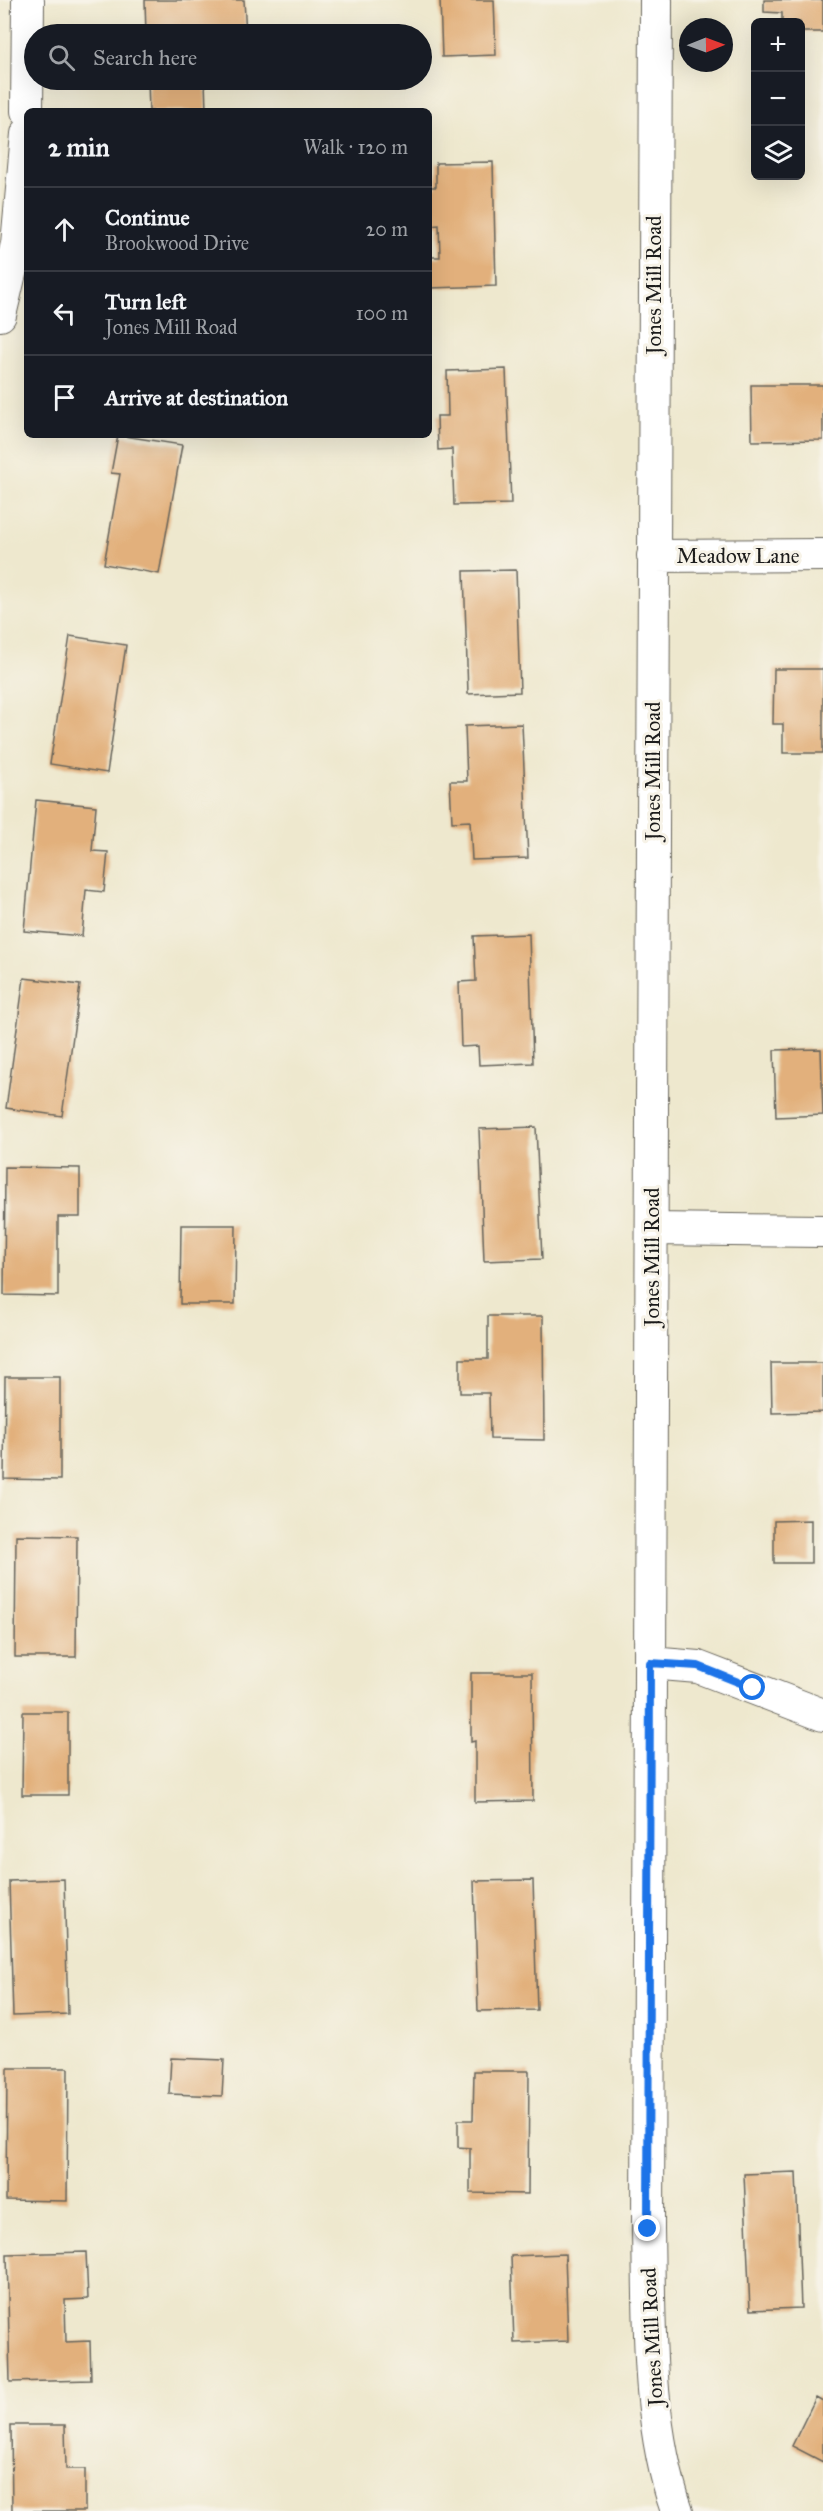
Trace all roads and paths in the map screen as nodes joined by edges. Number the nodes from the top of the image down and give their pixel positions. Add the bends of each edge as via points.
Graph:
1 (28, 0) edge
2 (656, 0) edge
3 (28, 24) edge
4 (27, 90) edge
5 (27, 108) edge
6 (24, 167) edge
7 (0, 315) edge
8 (823, 555) edge
9 (653, 556) junction
10 (652, 1229) junction
11 (823, 1231) edge
12 (650, 1663) junction
13 (823, 1715) edge
14 (677, 2511) edge

1 - 3 street
2 - 9 street, Jones Mill Road
4 - 5 street
6 - 7 street via 17,244
8 - 9 street, Meadow Lane
9 - 10 street, Jones Mill Road
10 - 11 street
10 - 12 street, Jones Mill Road
12 - 13 street via 698,1666
12 - 14 street, Jones Mill Road via 649,2292 656,2417

